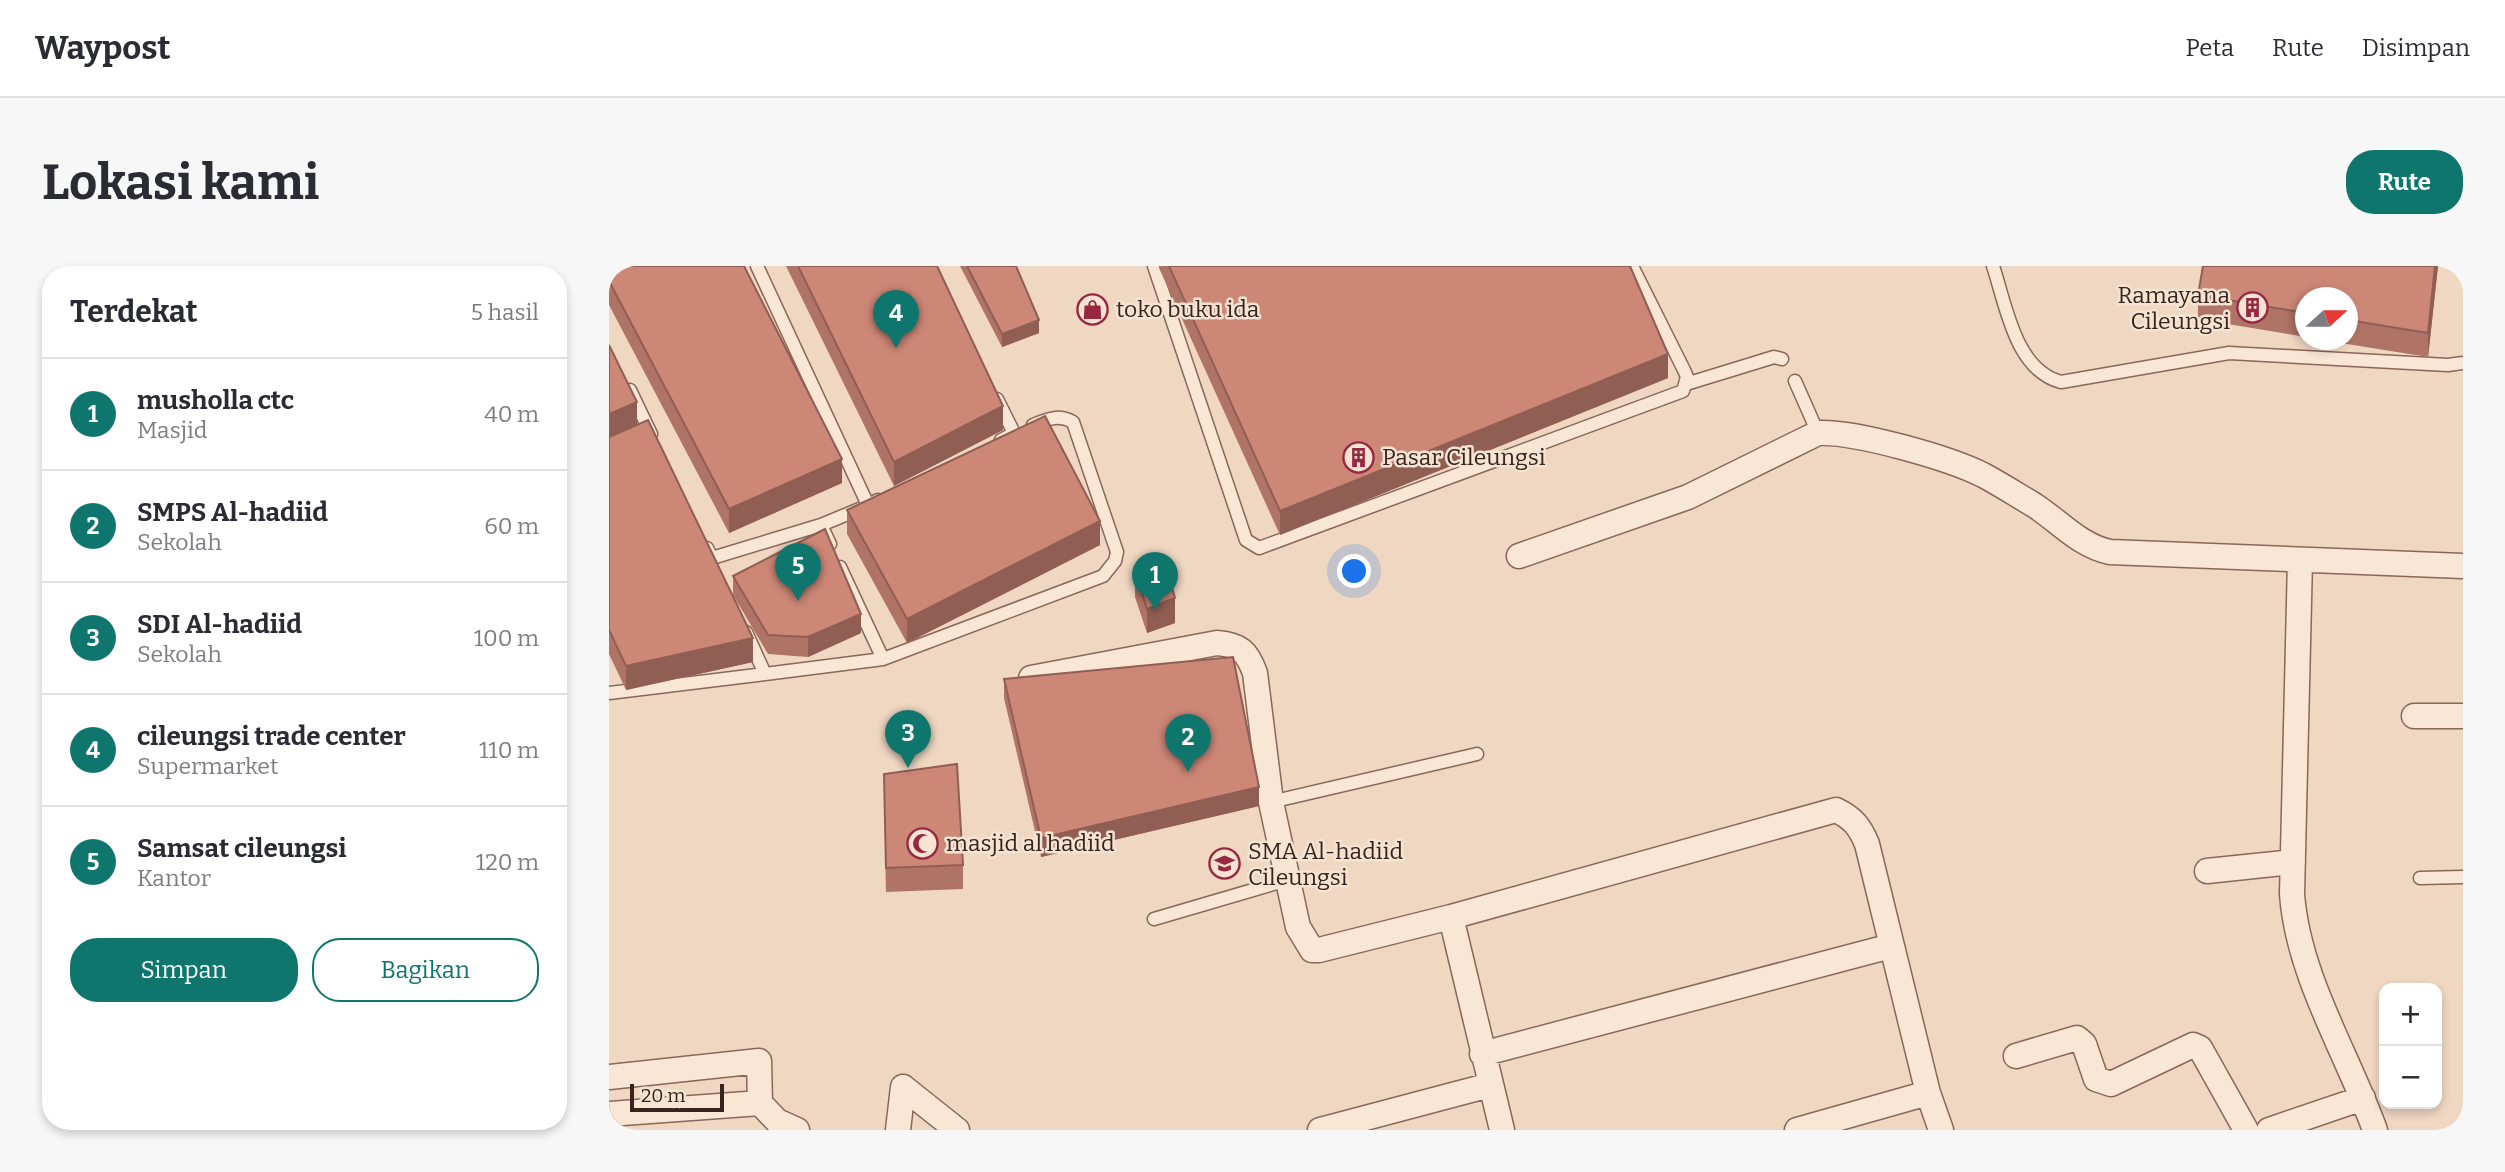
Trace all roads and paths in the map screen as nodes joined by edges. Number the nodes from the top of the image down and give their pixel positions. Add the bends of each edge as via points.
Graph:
1 (757, 266) edge
2 (1154, 266) edge
3 (1632, 266) edge
4 (1993, 266) edge
5 (1782, 359) dead end
6 (2463, 363) edge
7 (1795, 381) dead end
8 (627, 383) edge
9 (1686, 384) junction
10 (991, 386) edge
11 (1014, 433) junction
12 (1818, 433) junction
13 (648, 438) edge
14 (989, 445) edge
15 (893, 493) edge
16 (868, 505) junction
17 (821, 525) junction
18 (701, 535) edge
19 (1519, 556) dead end
20 (2300, 560) junction
21 (2463, 566) edge
22 (739, 616) edge
23 (883, 659) junction
24 (765, 674) junction
25 (1031, 678) edge
26 (609, 693) edge
27 (2413, 716) dead end
28 (2463, 716) edge
29 (1476, 754) dead end
30 (1271, 802) junction
31 (2293, 862) junction
32 (2207, 871) dead end
33 (2463, 877) edge
34 (2420, 878) dead end
35 (1287, 880) junction
36 (1451, 917) junction
37 (1154, 919) dead end
38 (1891, 946) junction
39 (1482, 1054) junction
40 (2016, 1056) dead end
41 (609, 1077) edge
42 (1490, 1085) junction
43 (1928, 1093) junction
44 (2363, 1098) junction
45 (760, 1103) junction
46 (609, 1114) edge
47 (1374, 1122) edge
48 (797, 1130) edge
49 (898, 1130) edge
50 (957, 1130) edge
51 (1320, 1130) edge
52 (1502, 1130) edge
53 (1797, 1130) edge
54 (1941, 1130) edge
55 (2246, 1130) edge
56 (2269, 1130) edge
57 (2375, 1130) edge

1 - 16 lane
2 - 9 lane via 1247,540 1254,548 1675,396
3 - 9 lane via 1684,370
4 - 6 lane via 2024,353 2048,379 2061,382 2229,353
5 - 9 lane via 1774,357
7 - 12 lane
8 - 13 lane
10 - 11 lane
11 - 14 lane
11 - 23 lane via 1051,418 1073,422 1117,552 1115,561 1095,581
12 - 19 street via 1688,497
12 - 20 street via 1856,436 1982,474 2098,550
15 - 16 lane
16 - 17 lane
17 - 18 lane via 715,564
17 - 23 lane
20 - 21 street
20 - 31 street
22 - 24 lane
23 - 24 lane
24 - 26 lane
25 - 30 street via 1217,643 1235,645 1248,654 1255,673
27 - 28 street
29 - 30 lane
30 - 35 street
31 - 32 street
31 - 44 street via 2294,923 2301,947
33 - 34 lane
35 - 36 street via 1302,937 1312,950
35 - 37 lane
36 - 38 street via 1836,810 1855,823 1867,844
36 - 39 street
38 - 39 street
38 - 43 street
39 - 42 street
40 - 55 street via 2077,1038 2084,1044 2096,1079 2111,1084 2193,1045 2200,1048
41 - 45 street via 759,1061
42 - 47 street
42 - 52 street
43 - 53 street
43 - 54 street
44 - 56 street
44 - 57 street
45 - 46 street
45 - 48 street via 777,1121
47 - 51 street
49 - 50 street via 903,1087

